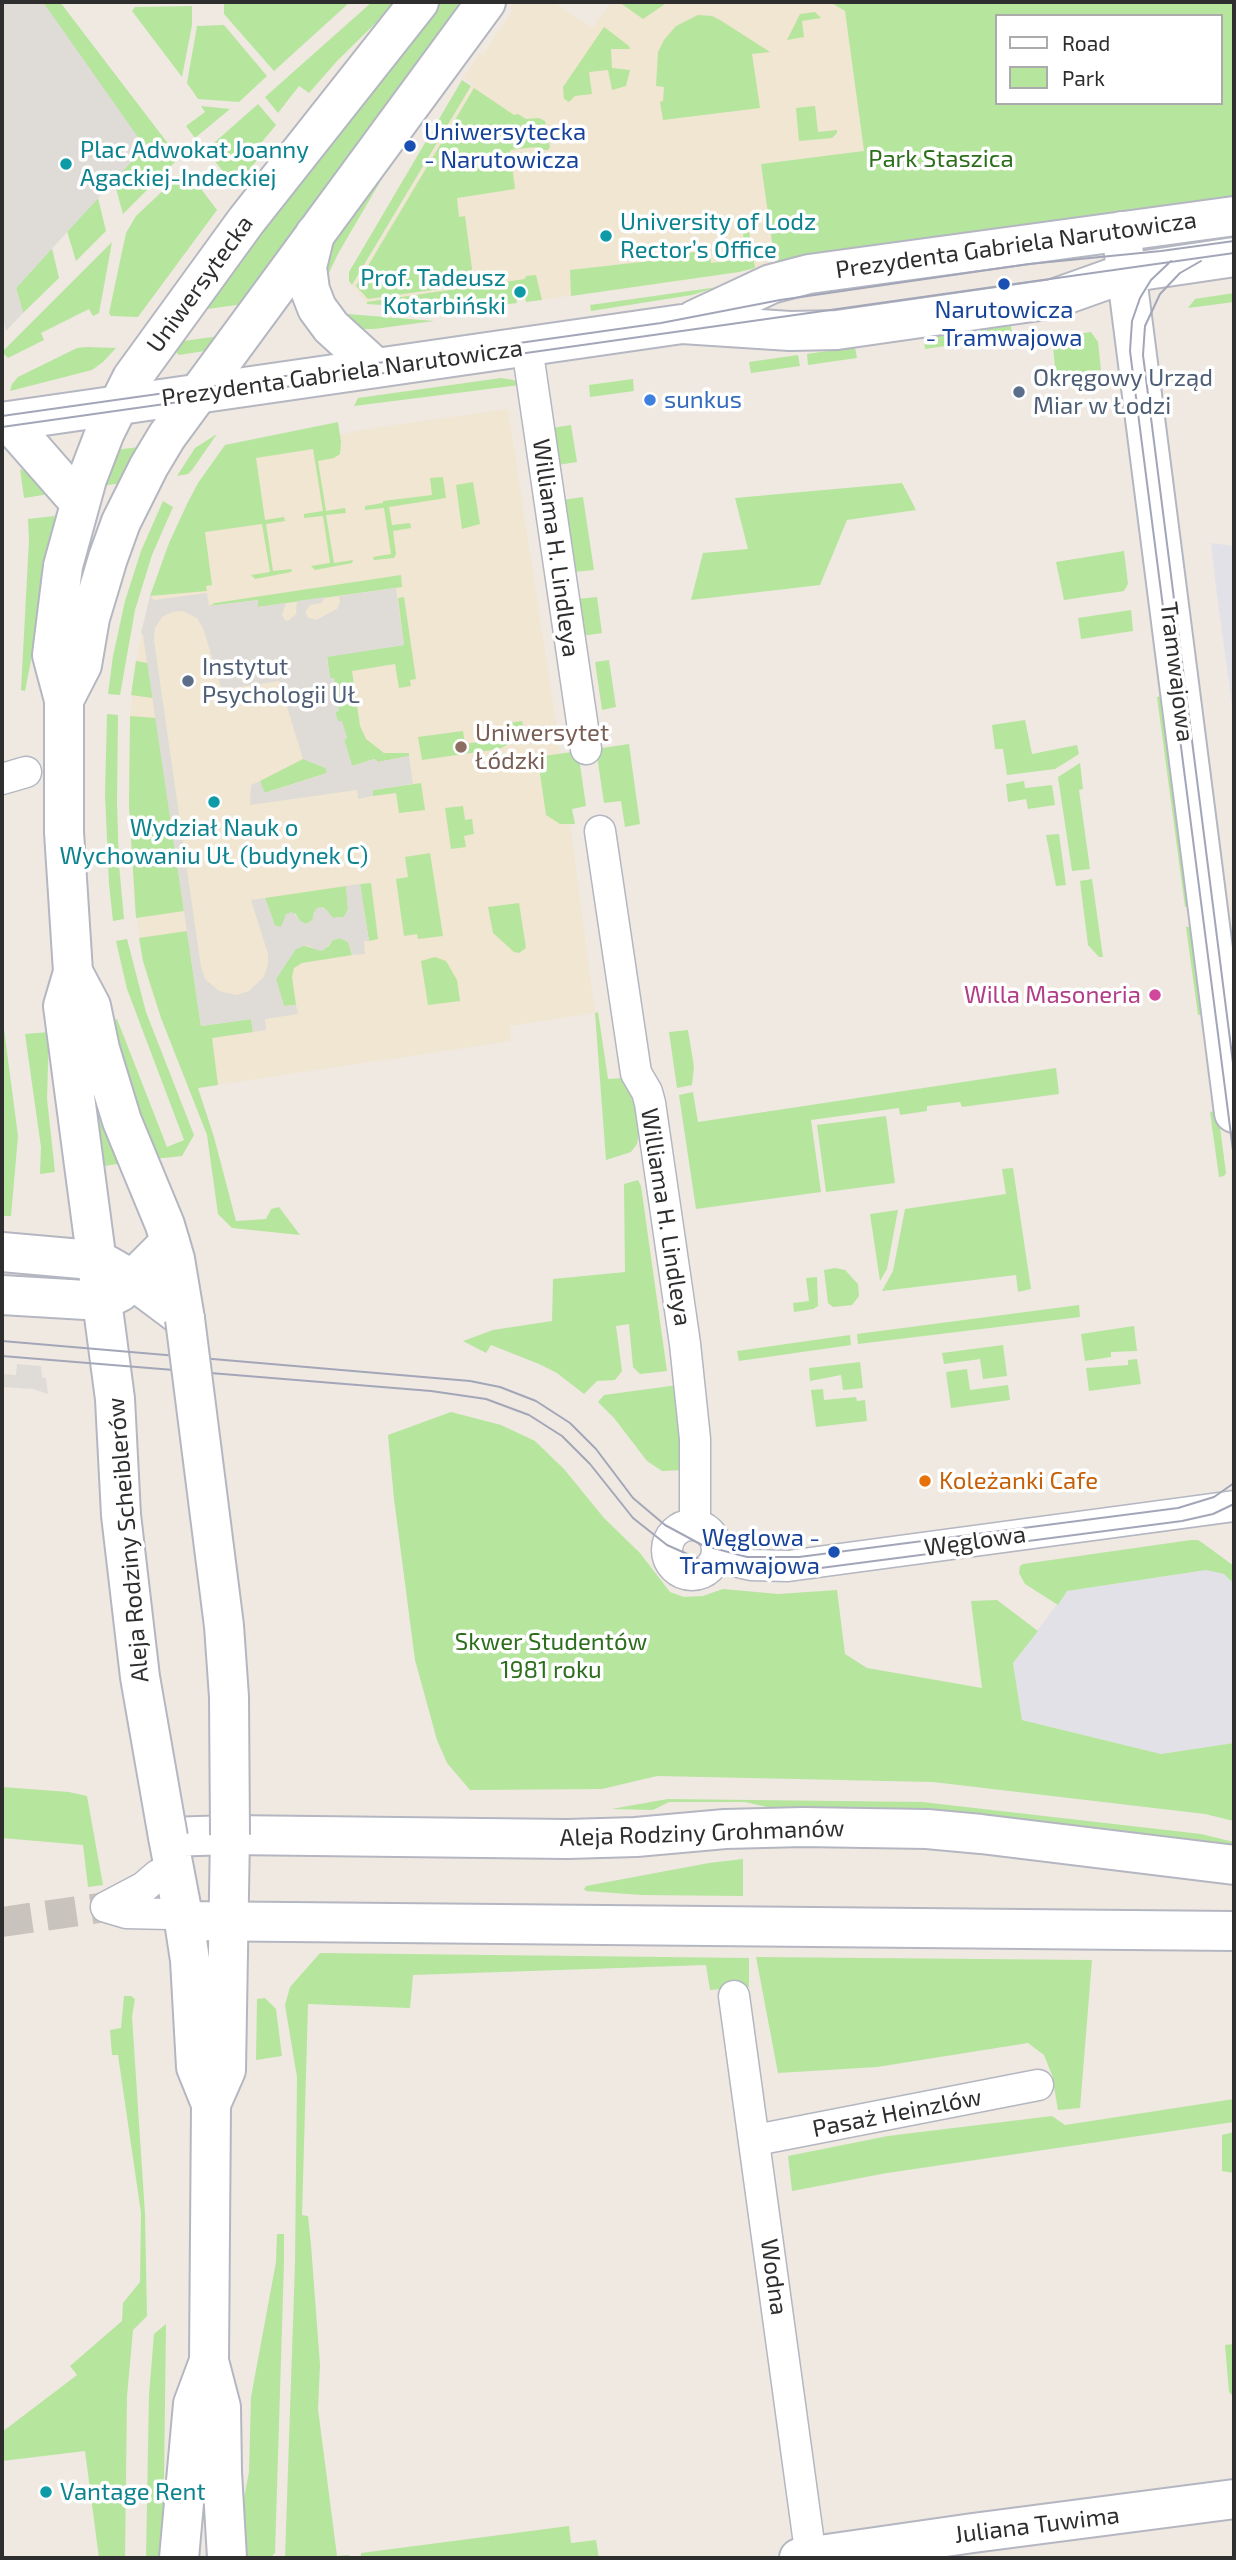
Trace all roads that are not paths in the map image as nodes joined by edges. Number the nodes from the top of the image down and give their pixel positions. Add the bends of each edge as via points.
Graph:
1 (419, 2) edge
2 (486, 2) edge
3 (1234, 216) edge
4 (1121, 231) junction
5 (315, 234) junction
6 (1234, 257) edge
7 (1126, 273) junction
8 (682, 324) junction
9 (527, 347) junction
10 (376, 368) junction
11 (198, 394) junction
12 (117, 405) junction
13 (5, 422) edge
14 (79, 502) junction
15 (64, 700) junction
16 (586, 749) dead end
17 (600, 831) dead end
18 (73, 972) junction
19 (1234, 1113) edge
20 (170, 1242) junction
21 (95, 1248) junction
22 (18, 1254) edge
23 (133, 1280) junction
24 (16, 1296) edge
25 (102, 1301) junction
26 (185, 1319) junction
27 (1234, 1506) edge
28 (695, 1525) junction
29 (716, 1557) junction
30 (230, 1835) junction
31 (168, 1837) junction
32 (1234, 1865) edge
33 (158, 1875) dead end
34 (176, 1917) junction
35 (229, 1921) junction
36 (1234, 1931) edge
37 (734, 1996) dead end
38 (1038, 2085) dead end
39 (211, 2104) junction
40 (755, 2140) junction
41 (209, 2361) junction
42 (1234, 2499) edge
43 (179, 2558) edge
44 (227, 2558) edge
45 (807, 2558) edge

1 - 12 main road, Uniwersytecka via 246,221 149,352
2 - 5 main road
3 - 4 main road, Prezydenta Gabriela Narutowicza
4 - 7 main road, Tramwajowa
4 - 8 main road, Prezydenta Gabriela Narutowicza via 809,274 771,284
5 - 10 main road via 307,267 314,301 331,327
5 - 11 main road
6 - 7 main road, Prezydenta Gabriela Narutowicza
7 - 8 main road, Prezydenta Gabriela Narutowicza via 1053,299 837,330
7 - 19 main road, Tramwajowa
8 - 9 main road, Prezydenta Gabriela Narutowicza
9 - 10 main road, Prezydenta Gabriela Narutowicza
9 - 16 street, Williama H. Lindleya
10 - 11 main road, Prezydenta Gabriela Narutowicza
11 - 12 main road, Prezydenta Gabriela Narutowicza
11 - 15 main road, Aleja Rodziny Scheiblerów via 149,466 121,522 98,588 82,665
12 - 13 main road, Prezydenta Gabriela Narutowicza
12 - 14 main road, Aleja Rodziny Scheiblerów
13 - 14 main road
14 - 15 main road, Aleja Rodziny Scheiblerów via 63,566 52,655
15 - 18 main road, Aleja Rodziny Scheiblerów via 64,832
17 - 28 street, Williama H. Lindleya via 636,1073 650,1103 685,1344 695,1439
18 - 20 main road, Aleja Rodziny Scheiblerów via 91,1006 121,1121
18 - 21 main road, Aleja Rodziny Scheiblerów via 63,1006
20 - 23 main road
20 - 26 main road, Aleja Rodziny Scheiblerów
21 - 22 main road
21 - 23 main road
21 - 25 main road, Aleja Rodziny Scheiblerów
23 - 25 main road
23 - 26 main road
24 - 25 main road
25 - 31 main road, Aleja Rodziny Scheiblerów, bridge via 117,1421 125,1564
26 - 30 main road, Aleja Rodziny Scheiblerów, bridge via 224,1626
27 - 29 street, Węglowa via 789,1566 751,1565
28 - 29 street via 713,1536
28 - 29 street via 681,1528 670,1538 670,1562 690,1575 706,1571
30 - 31 main road, Aleja Rodziny Grohmanów
30 - 32 main road, Aleja Rodziny Grohmanów via 636,1837 725,1829 927,1829
30 - 35 main road, Aleja Rodziny Scheiblerów
31 - 34 main road, Aleja Rodziny Scheiblerów
33 - 34 street via 106,1906 126,1913
34 - 35 main road
34 - 39 main road, Aleja Rodziny Scheiblerów via 190,1960 196,2067
35 - 36 main road
35 - 39 main road, Aleja Rodziny Scheiblerów via 226,2070
37 - 40 street, Wodna
38 - 40 street, Pasaż Heinzlów
39 - 41 main road, Aleja Rodziny Scheiblerów
40 - 45 street, Wodna
41 - 43 main road, Aleja Rodziny Scheiblerów via 193,2404
41 - 44 main road, Aleja Rodziny Scheiblerów via 221,2407
42 - 45 main road, Juliana Tuwima

